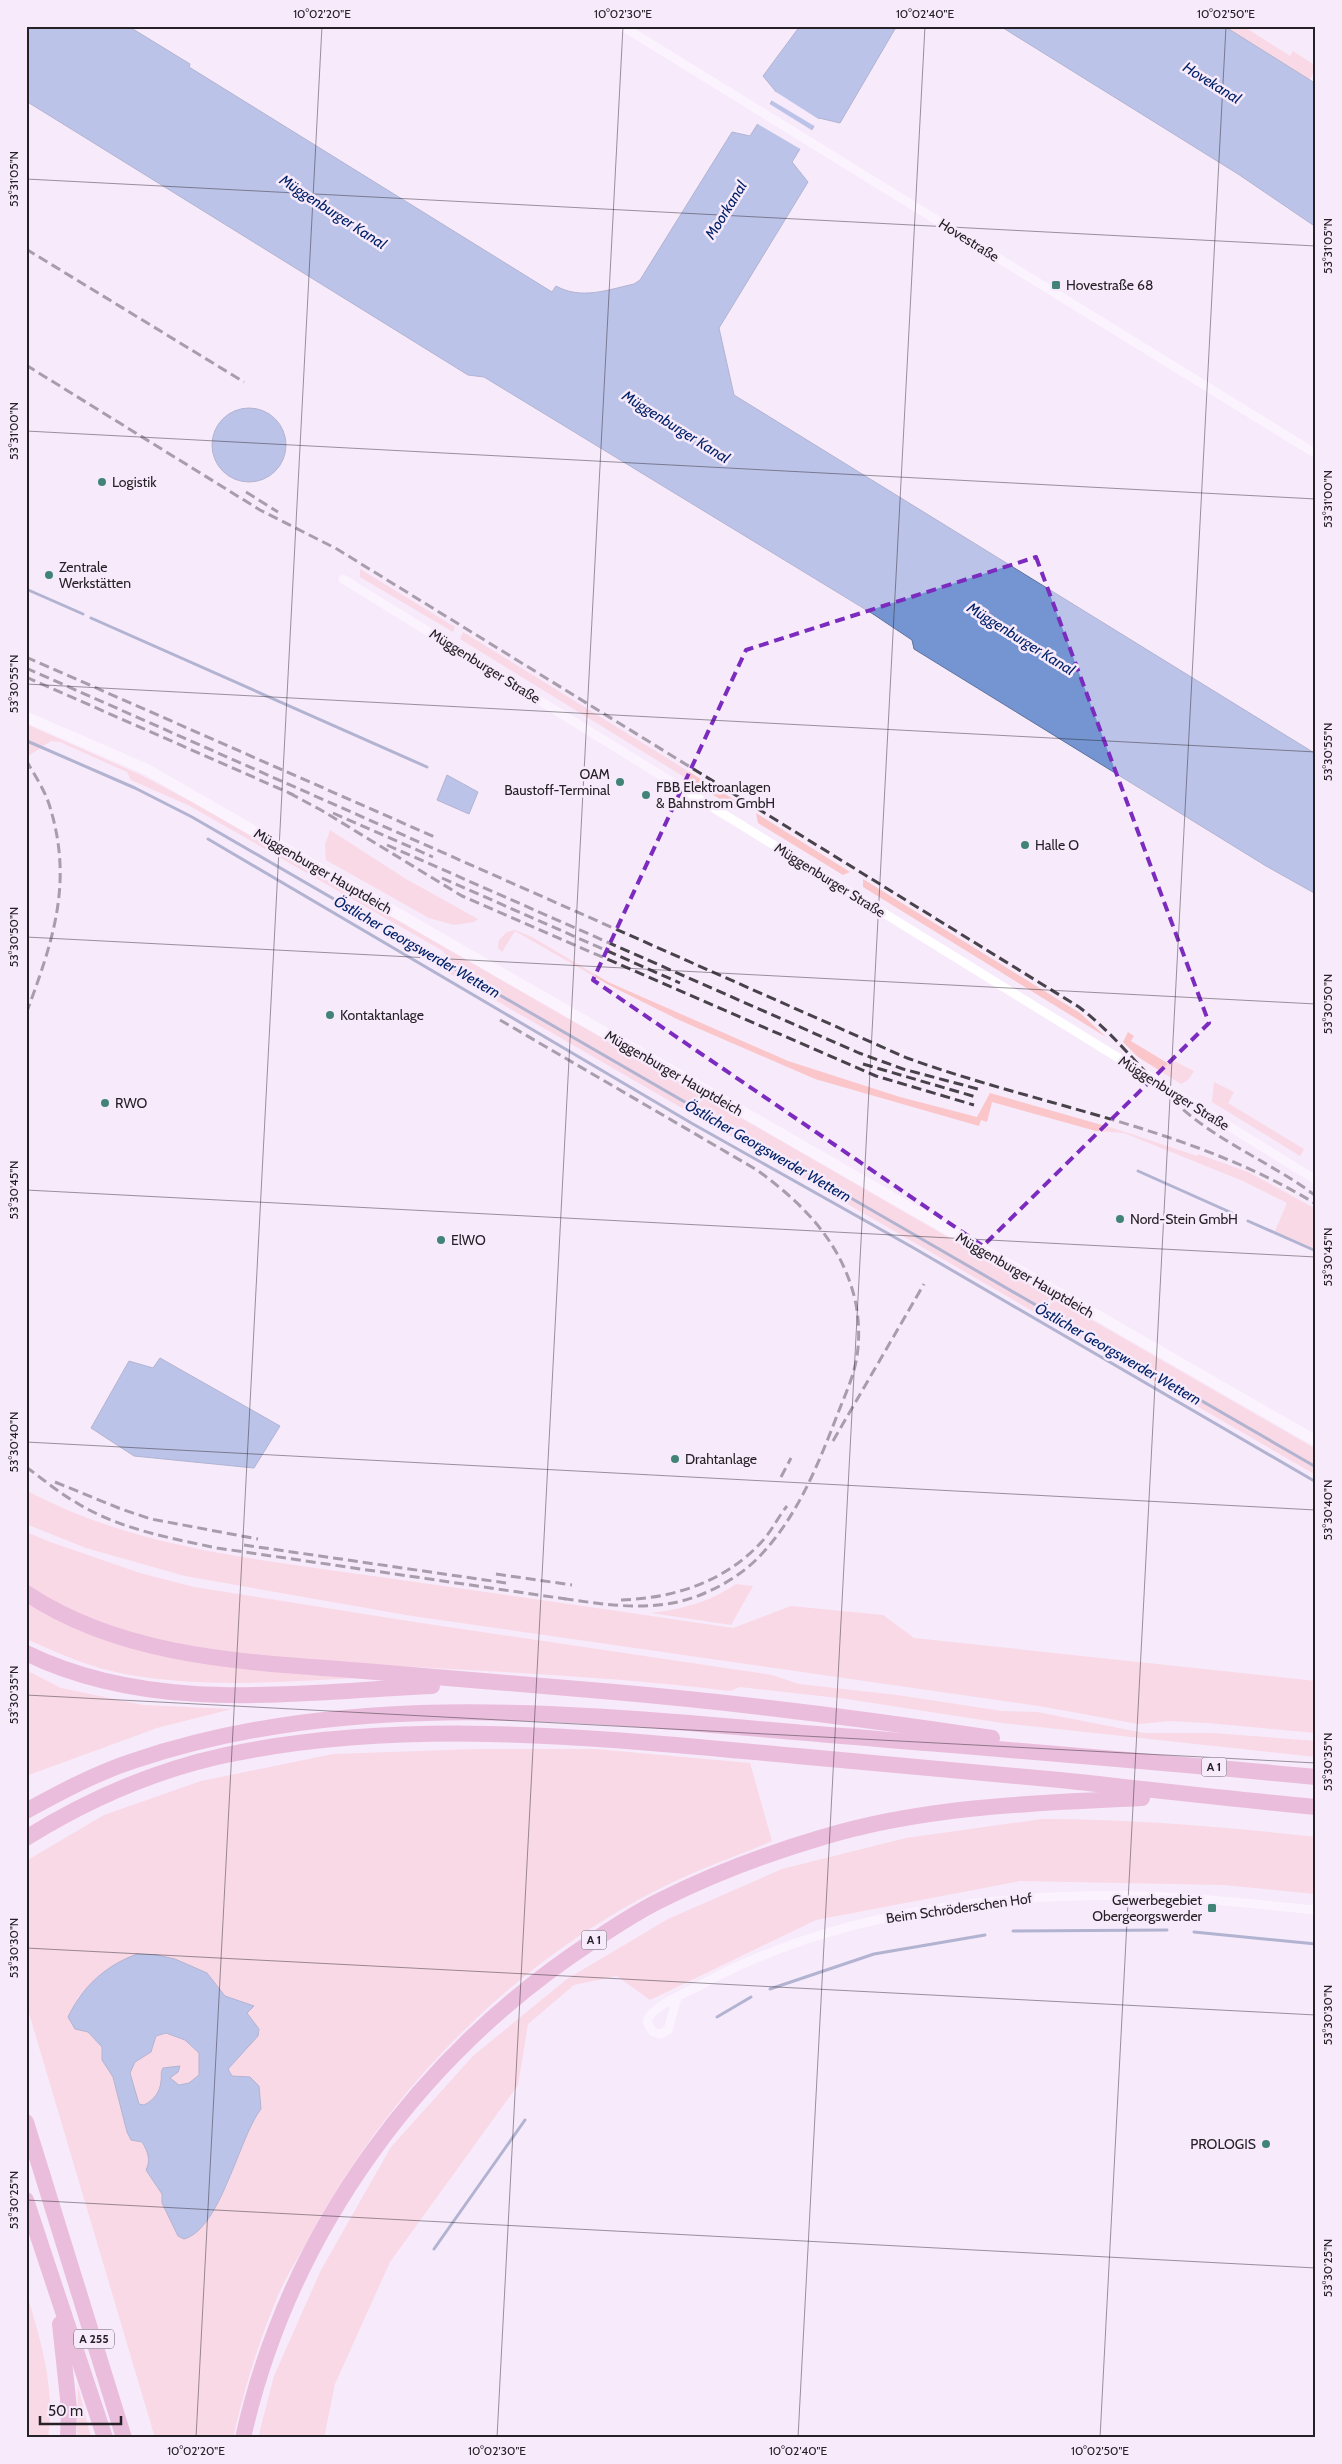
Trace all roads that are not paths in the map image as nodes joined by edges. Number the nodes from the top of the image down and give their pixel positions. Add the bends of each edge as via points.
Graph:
1 (622, 26) edge
2 (1316, 454) edge
3 (343, 579) dead end
4 (26, 717) edge
5 (1316, 1180) edge
6 (1316, 1441) edge
7 (26, 1593) edge
8 (26, 1653) edge
9 (494, 1684) junction
10 (1112, 1757) junction
11 (1316, 1777) edge
12 (1192, 1796) junction
13 (1316, 1807) edge
14 (26, 1811) edge
15 (26, 1838) edge
16 (1316, 1910) edge
17 (677, 1998) dead end
18 (26, 2122) edge
19 (26, 2200) edge
20 (57, 2294) junction
21 (68, 2438) edge
22 (105, 2438) edge
23 (124, 2438) edge
24 (243, 2438) edge

1 - 2 street, Hovestraße
3 - 5 street, Müggenburger Straße
4 - 6 street, Müggenburger Hauptdeich via 146,769
7 - 9 highway via 45,1606 86,1624 168,1650 249,1662
8 - 9 highway via 83,1676 137,1689 214,1696
9 - 10 highway via 614,1692 790,1710
10 - 11 highway, A 1
10 - 14 highway, A 1 via 653,1720 412,1712 306,1721 205,1739 132,1761
12 - 13 highway, A 1
12 - 15 highway via 1062,1780 670,1745 414,1733 308,1742 224,1756 140,1781 66,1814
12 - 24 highway, A 1 via 976,1808 901,1818 822,1837 721,1872 660,1900 557,1964 460,2046 381,2138 340,2199 305,2262 280,2320 259,2375
16 - 17 street, Beim Schröderschen Hof via 1152,1896 1048,1896 996,1900 899,1915 838,1930 746,1962
18 - 23 highway, A 255
19 - 20 highway, A 255
20 - 21 highway via 69,2408
20 - 22 highway, A 255

